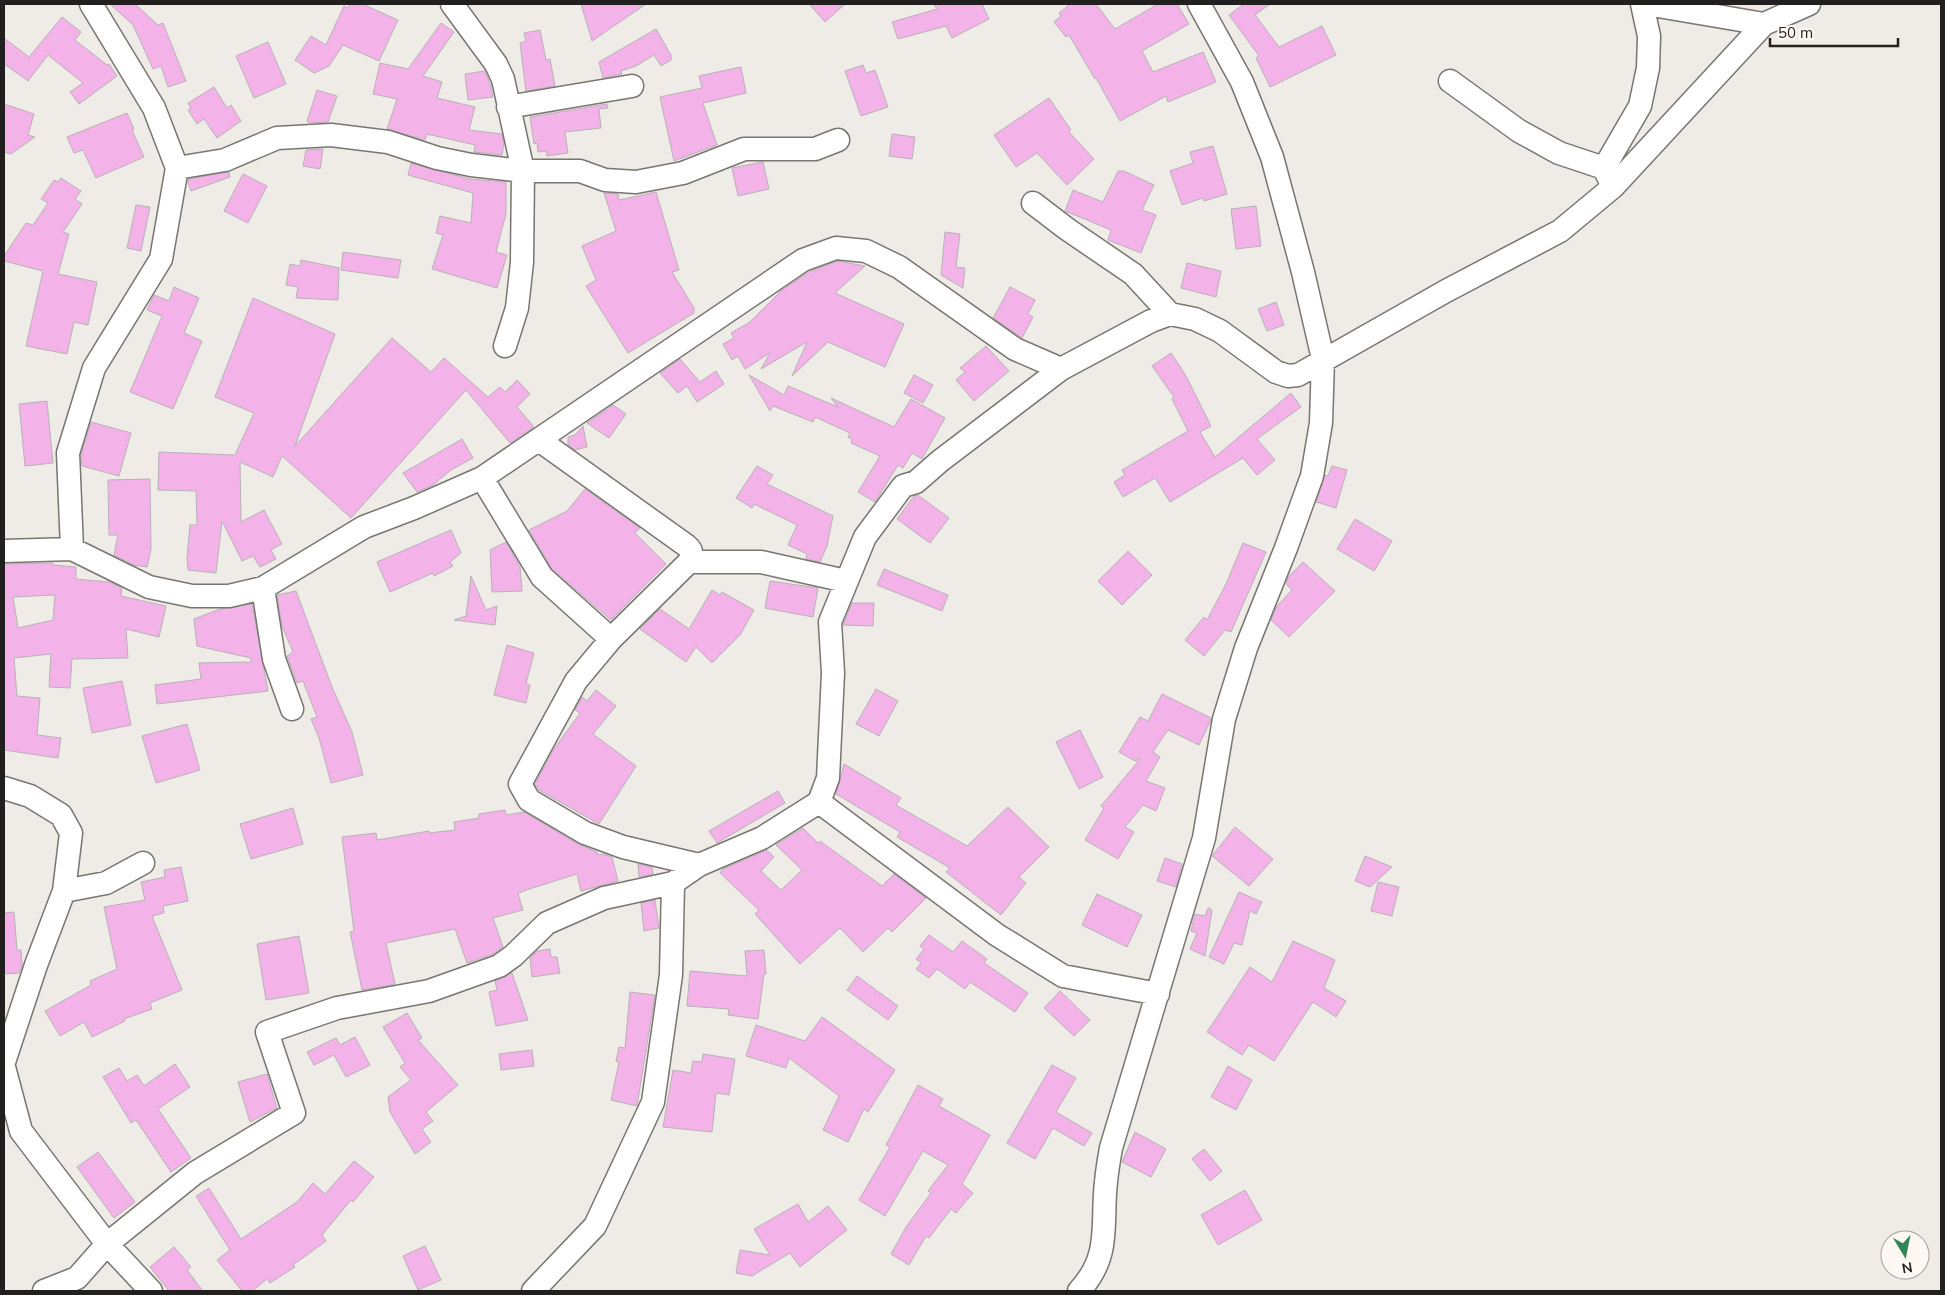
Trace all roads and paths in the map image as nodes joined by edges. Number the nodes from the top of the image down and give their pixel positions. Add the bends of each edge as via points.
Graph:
1 (91, 4) edge
2 (452, 4) edge
3 (1199, 4) edge
4 (1644, 4) edge
5 (1809, 4) edge
6 (1764, 24) junction
7 (1450, 80) dead end
8 (632, 86) dead end
9 (508, 107) junction
10 (838, 140) dead end
11 (177, 168) junction
12 (523, 171) junction
13 (1608, 177) junction
14 (1033, 203) dead end
15 (1170, 314) junction
16 (505, 346) dead end
17 (1323, 359) junction
18 (1061, 368) junction
19 (539, 440) junction
20 (482, 478) junction
21 (72, 549) junction
22 (4, 552) edge
23 (689, 562) junction
24 (846, 581) junction
25 (263, 588) junction
26 (611, 640) junction
27 (292, 709) dead end
28 (4, 788) edge
29 (819, 802) junction
30 (143, 863) dead end
31 (699, 865) junction
32 (673, 884) junction
33 (64, 891) junction
34 (1158, 994) junction
35 (4, 1062) edge
36 (4, 1067) edge
37 (107, 1244) junction
38 (44, 1291) edge
39 (151, 1291) edge
40 (533, 1291) edge
41 (1079, 1291) edge

1 - 11 street via 154,108
2 - 9 street via 496,64
3 - 17 street via 1242,82 1272,157 1304,272
4 - 6 street
4 - 13 street via 1649,36 1648,68 1640,106
5 - 6 street
6 - 13 street
7 - 13 street via 1519,131
8 - 9 street
9 - 12 street
10 - 12 street via 815,149 744,149 684,173 636,182 605,180 580,171
11 - 12 street via 225,160 278,138 331,135 388,142 437,158
11 - 21 street via 161,259 94,368 68,453
12 - 16 street via 522,262 517,308
13 - 17 street via 1560,231
14 - 15 street via 1133,274
15 - 17 street via 1194,319 1220,331 1276,372 1288,376 1298,375
15 - 18 street
17 - 34 street via 1321,423 1312,476 1246,648 1224,720 1204,838
18 - 19 street via 1015,349 899,266 866,251 836,248 803,260
18 - 24 street via 916,482 903,486 865,537
19 - 20 street
19 - 23 street via 687,546 692,555
20 - 25 street via 364,527
20 - 26 street via 542,577
21 - 22 street
21 - 25 street via 149,587 192,596 228,596
23 - 24 street via 761,562
23 - 26 street
24 - 29 street via 830,622 833,673 828,778
25 - 27 street via 274,659
26 - 31 street via 576,681 520,784 529,800 585,833 623,847
28 - 33 street via 30,796 61,815 71,834
29 - 31 street via 762,838
29 - 34 street via 997,935 1063,976
30 - 33 street via 106,883
31 - 32 street
32 - 37 street via 604,898 547,923 499,966 429,991 337,1008 267,1032 294,1113 196,1173
32 - 40 street via 671,975 653,1102 595,1226
33 - 35 street
34 - 41 street via 1111,1148 1106,1183 1106,1231 1099,1258
36 - 37 street via 20,1131
37 - 38 street via 77,1278
37 - 39 street

